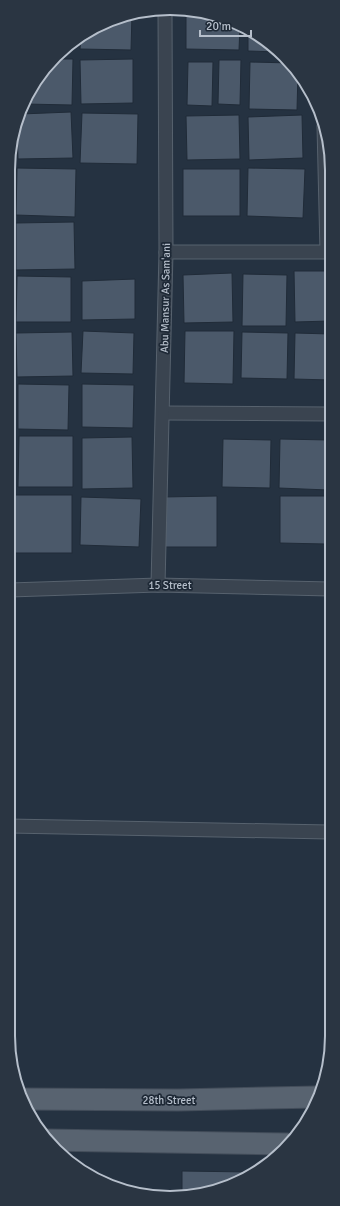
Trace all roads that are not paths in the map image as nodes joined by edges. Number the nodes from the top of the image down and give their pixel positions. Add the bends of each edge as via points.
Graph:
1 (165, 15) edge
2 (166, 252) junction
3 (325, 252) edge
4 (164, 413) junction
5 (325, 414) edge
6 (158, 584) junction
7 (325, 589) edge
8 (15, 590) edge
9 (15, 826) edge
10 (325, 832) edge
11 (312, 1098) edge
12 (29, 1099) edge
13 (55, 1140) edge
14 (282, 1144) edge

1 - 2 street, Abu Mansur As Sam'ani
2 - 3 street
2 - 4 street, Abu Mansur As Sam'ani
4 - 5 street
4 - 6 street, Abu Mansur As Sam'ani
6 - 7 street, 15 Street
6 - 8 street, 15 Street
9 - 10 street
11 - 12 main road, 28th Street
13 - 14 main road

